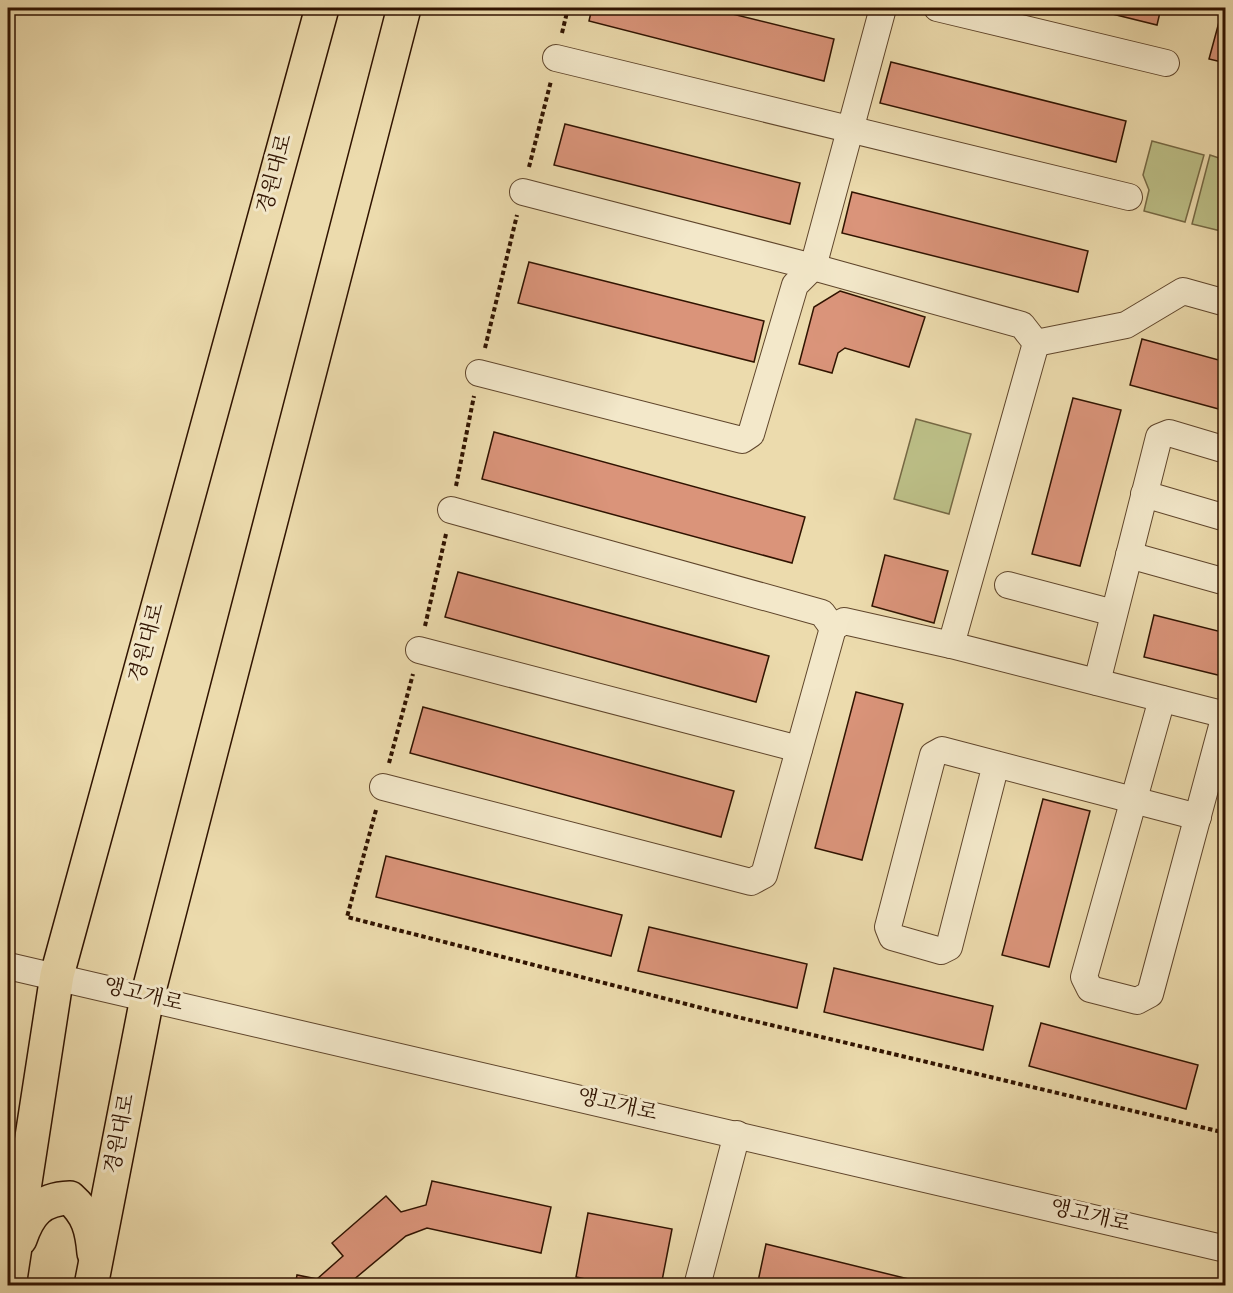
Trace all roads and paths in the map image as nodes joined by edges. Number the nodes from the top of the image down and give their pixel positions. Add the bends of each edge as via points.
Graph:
1 (322, 8) edge
2 (404, 8) edge
3 (568, 8) edge
4 (883, 8) edge
5 (937, 8) edge
6 (556, 58) junction
7 (1166, 63) dead end
8 (850, 129) junction
9 (523, 192) junction
10 (1129, 197) dead end
11 (813, 267) junction
12 (1226, 303) edge
13 (1036, 343) junction
14 (479, 373) junction
15 (1226, 450) edge
16 (1144, 494) junction
17 (451, 510) junction
18 (1226, 518) edge
19 (1129, 555) junction
20 (1226, 582) edge
21 (1008, 585) dead end
22 (1114, 613) junction
23 (833, 628) junction
24 (951, 645) junction
25 (419, 650) junction
26 (1097, 682) junction
27 (1162, 699) junction
28 (1225, 715) edge
29 (799, 749) junction
30 (996, 764) junction
31 (383, 788) junction
32 (1134, 799) junction
33 (1198, 817) junction
34 (8, 966) edge
35 (57, 975) junction
36 (147, 998) junction
37 (1226, 1133) edge
38 (737, 1134) junction
39 (1226, 1249) edge
40 (12, 1271) edge
41 (93, 1276) edge
42 (697, 1286) edge

1 - 35 main road, 경원대로
2 - 36 main road, 경원대로
3 - 6 path
4 - 8 street
5 - 7 street
6 - 8 street
6 - 9 path
8 - 10 street
8 - 11 street
9 - 11 street
9 - 14 path
11 - 13 street via 1022,325
11 - 14 street via 795,285 751,434 742,440
12 - 13 street via 1183,291 1126,325
13 - 24 street
14 - 17 path
15 - 16 street via 1169,433 1159,437
16 - 18 street
16 - 19 street
17 - 23 street via 822,613
17 - 25 path
19 - 20 street
19 - 22 street
21 - 22 street
22 - 26 street
23 - 24 street via 844,621
23 - 29 street
24 - 26 street
25 - 29 street
25 - 31 path
26 - 27 street
27 - 28 street
27 - 32 street
28 - 33 street
29 - 31 street via 764,875 751,882
30 - 30 street via 942,750 933,755 888,927 892,937 941,951 949,947
30 - 32 street
31 - 37 path via 347,917 733,1016
32 - 33 street
32 - 33 street via 1084,977 1090,989 1137,1001 1150,994
34 - 35 street, 앵고개로
35 - 36 street, 앵고개로
35 - 40 main road, 경원대로
36 - 38 street, 앵고개로
36 - 41 main road, 경원대로
38 - 39 street, 앵고개로
38 - 42 street
40 - 41 main road via 25,1225 35,1209 53,1198 70,1198 91,1226

